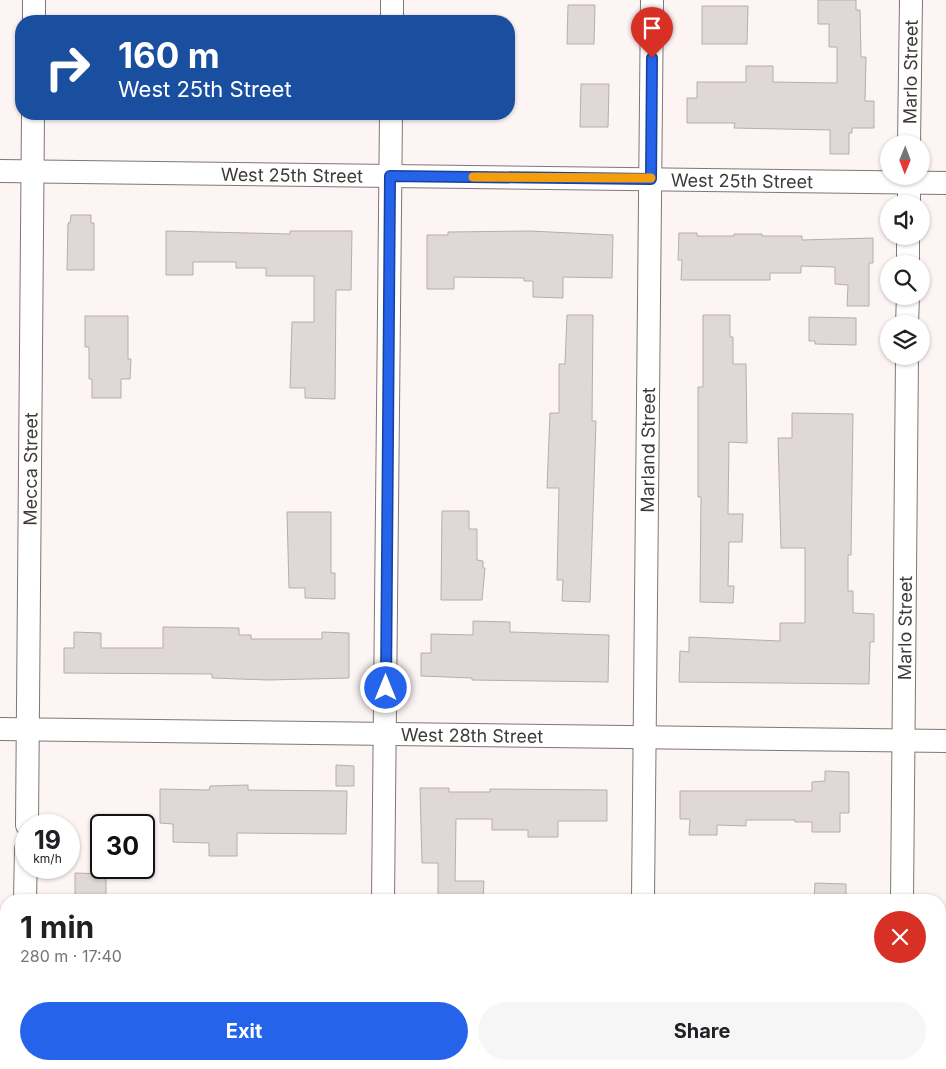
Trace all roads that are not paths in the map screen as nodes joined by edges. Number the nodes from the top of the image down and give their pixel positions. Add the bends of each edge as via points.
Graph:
1 (34, 0) edge
2 (392, 0) edge
3 (652, 0) edge
4 (911, 0) edge
5 (34, 15) edge
6 (392, 15) edge
7 (33, 120) edge
8 (391, 120) edge
9 (909, 135) edge
10 (0, 171) edge
11 (32, 171) junction
12 (390, 176) junction
13 (651, 179) junction
14 (946, 183) edge
15 (909, 187) edge
16 (907, 365) edge
17 (0, 730) edge
18 (28, 730) junction
19 (385, 735) junction
20 (645, 736) junction
21 (902, 740) junction
22 (946, 740) edge
23 (27, 814) edge
24 (25, 879) edge
25 (25, 894) edge
26 (383, 894) edge
27 (643, 894) edge
28 (902, 894) edge

1 - 5 street
2 - 6 street
3 - 13 street, Marland Street
4 - 9 street, Marlo Street
7 - 11 street, Mecca Street
8 - 12 street
10 - 11 street, West 25th Street
11 - 12 street, West 25th Street
11 - 18 street, Mecca Street
12 - 13 street, West 25th Street
12 - 19 street
13 - 15 street, West 25th Street
13 - 20 street, Marland Street
14 - 15 street, West 25th Street
16 - 21 street, Marlo Street
17 - 18 street, West 28th Street
18 - 19 street, West 28th Street
18 - 23 street, Mecca Street
19 - 20 street, West 28th Street
19 - 26 street
20 - 21 street, West 28th Street
20 - 27 street, Marland Street
21 - 22 street, West 28th Street
21 - 28 street, Marlo Street
24 - 25 street

